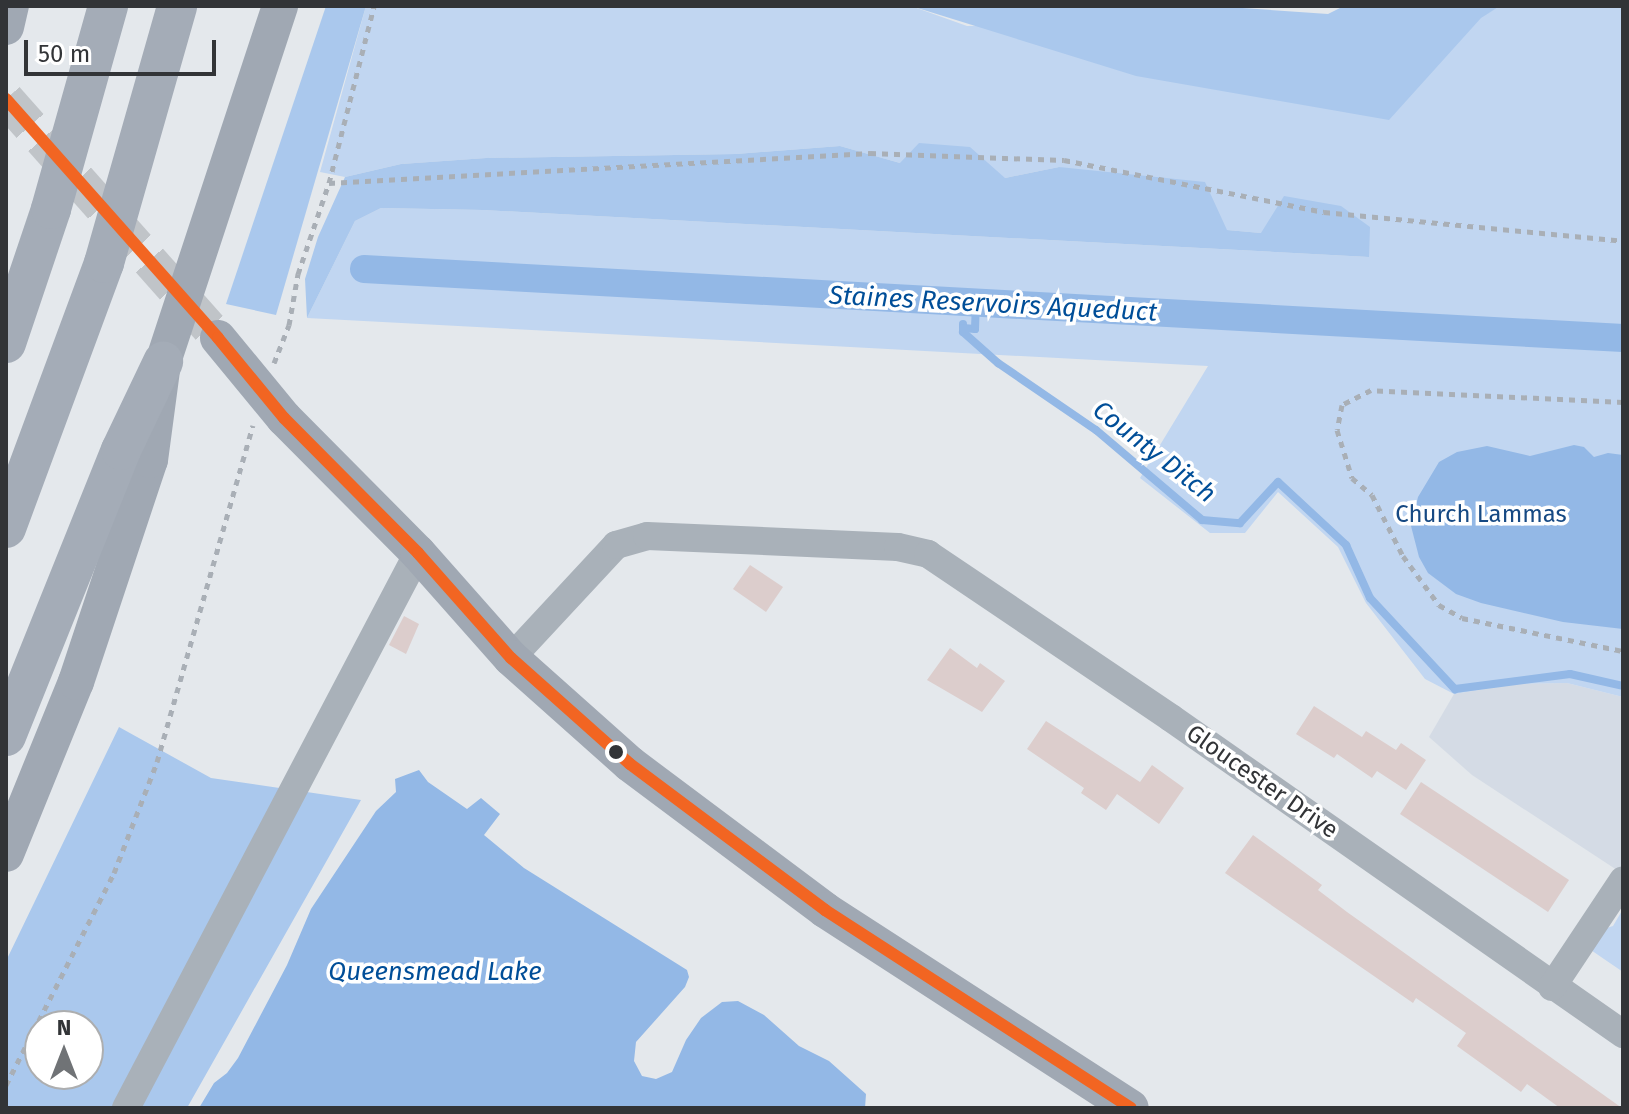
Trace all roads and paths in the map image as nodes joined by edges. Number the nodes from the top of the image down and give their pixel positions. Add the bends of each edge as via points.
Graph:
1 (11, 6) edge
2 (108, 6) edge
3 (177, 6) edge
4 (280, 6) edge
5 (374, 6) edge
6 (6, 27) edge
7 (329, 183) junction
8 (1623, 241) edge
9 (218, 338) tunnel mouth
10 (6, 343) edge
11 (163, 362) junction
12 (262, 391) junction
13 (1623, 402) edge
14 (6, 528) edge
15 (418, 553) junction
16 (1623, 651) edge
17 (511, 658) junction
18 (6, 736) edge
19 (6, 854) edge
20 (1623, 880) edge
21 (1552, 987) junction
22 (1623, 1034) edge
23 (6, 1085) edge
24 (126, 1108) edge
25 (1131, 1108) edge

1 - 6 main road
2 - 10 highway via 51,209
3 - 14 highway via 104,263
4 - 11 main road
5 - 7 path
7 - 8 path via 870,153 1064,160 1324,212
7 - 12 path via 298,274 289,325
9 - 12 main road
11 - 18 highway via 121,450
11 - 19 main road via 150,460 76,682
12 - 15 main road
12 - 23 path via 157,762 114,873
13 - 16 path via 1371,390 1342,405 1337,430 1352,478 1372,495 1403,556 1439,605 1462,618
15 - 17 main road
15 - 24 street
17 - 21 street, Gloucester Drive via 616,545 647,536 898,547 928,554
17 - 25 main road via 630,764 825,910
20 - 21 street
21 - 22 street, Gloucester Drive

